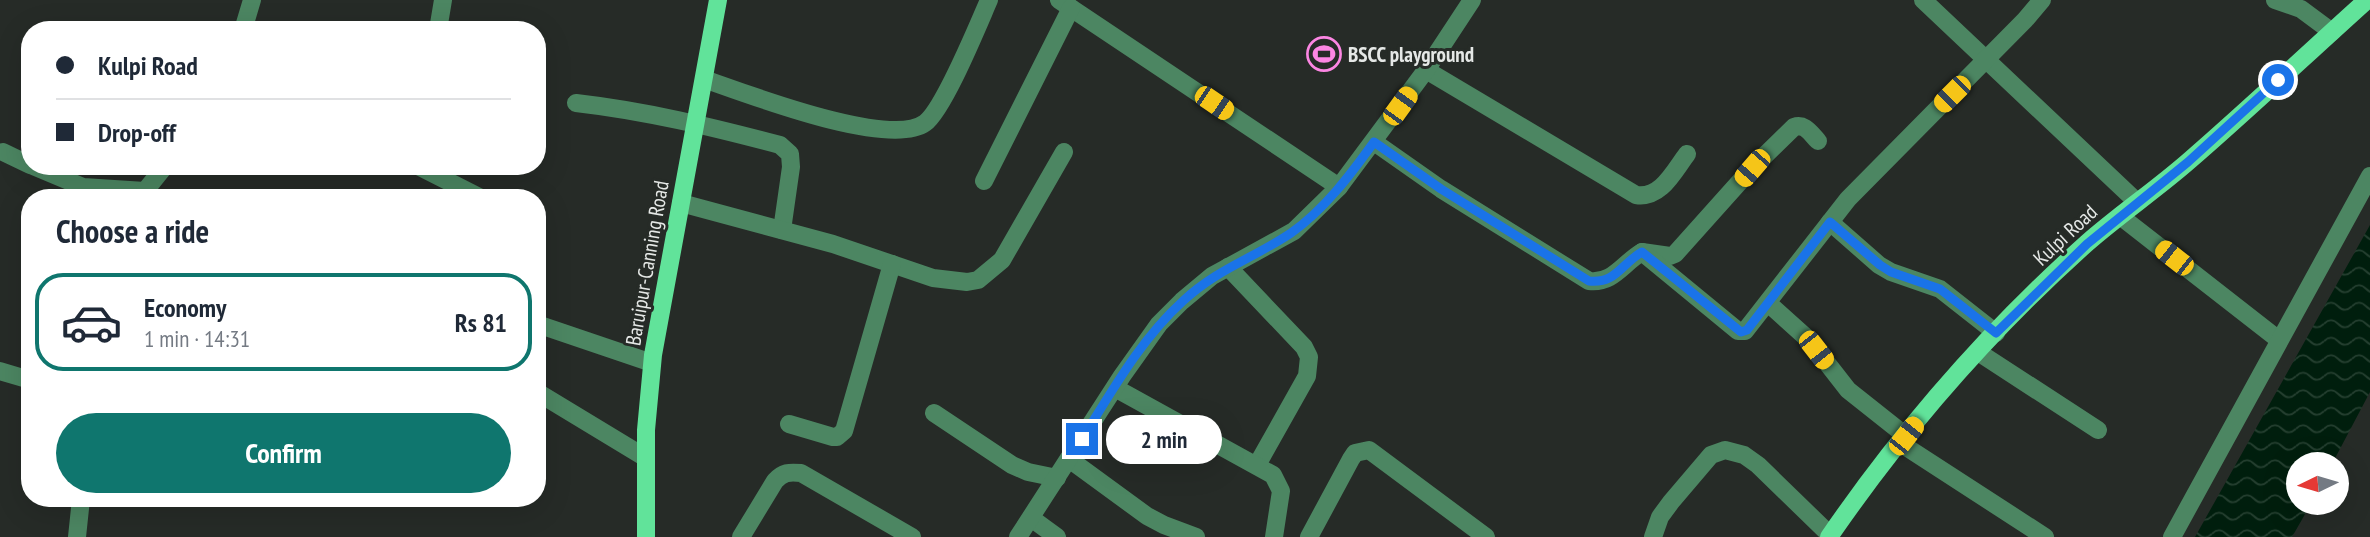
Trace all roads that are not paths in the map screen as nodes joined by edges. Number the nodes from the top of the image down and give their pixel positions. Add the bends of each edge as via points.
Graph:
1 (252, 0) edge
2 (443, 0) edge
3 (718, 0) edge
4 (989, 0) edge
5 (1472, 0) edge
6 (1923, 0) edge
7 (2042, 0) edge
8 (2275, 0) edge
9 (2367, 0) edge
10 (1065, 4) edge
11 (246, 21) edge
12 (440, 21) edge
13 (2332, 32) junction
14 (1987, 59) junction
15 (1426, 70) junction
16 (704, 79) junction
17 (576, 103) dead end
18 (695, 123) junction
19 (1818, 141) dead end
20 (1374, 142) junction
21 (3, 152) dead end
22 (1064, 152) dead end
23 (1688, 153) dead end
24 (21, 161) edge
25 (53, 175) edge
26 (436, 175) edge
27 (2370, 176) edge
28 (984, 181) dead end
29 (1339, 187) junction
30 (100, 189) edge
31 (463, 189) edge
32 (2137, 202) junction
33 (681, 203) junction
34 (2120, 216) junction
35 (1830, 222) junction
36 (782, 230) junction
37 (1642, 252) junction
38 (892, 264) junction
39 (1228, 267) junction
40 (1768, 303) junction
41 (546, 327) edge
42 (1996, 333) junction
43 (2279, 340) junction
44 (1978, 352) junction
45 (652, 363) junction
46 (0, 371) edge
47 (21, 377) edge
48 (1115, 388) junction
49 (546, 397) edge
50 (934, 413) dead end
51 (789, 424) dead end
52 (2098, 430) dead end
53 (1903, 440) junction
54 (646, 458) junction
55 (1069, 459) junction
56 (1257, 465) junction
57 (1057, 478) junction
58 (79, 507) edge
59 (1031, 518) junction
60 (1829, 536) edge
61 (77, 537) edge
62 (646, 537) edge
63 (741, 537) edge
64 (912, 537) edge
65 (1018, 537) edge
66 (1057, 537) edge
67 (1196, 537) edge
68 (1274, 537) edge
69 (1309, 537) edge
70 (1486, 537) edge
71 (1653, 537) edge
72 (2045, 537) edge
73 (2172, 537) edge

1 - 11 street
2 - 12 street
3 - 16 main road, Baruipur-Canning Road
4 - 16 street via 932,116 915,129 876,129 804,112
5 - 15 street
6 - 14 street
7 - 14 street
8 - 13 street via 2301,9
9 - 13 main road, Kulpi Road
10 - 28 street
10 - 29 street
13 - 32 main road, Kulpi Road
14 - 32 street
14 - 35 street
15 - 20 street
15 - 23 street via 1636,195 1657,193
16 - 18 main road, Baruipur-Canning Road
17 - 18 street
18 - 33 main road, Baruipur-Canning Road
18 - 36 street via 780,145 790,154
19 - 37 street via 1805,128 1794,127 1675,254
20 - 29 street
20 - 37 street via 1589,281 1612,277
21 - 24 street
22 - 38 street via 1002,260 978,280 933,278
25 - 30 street
26 - 31 street
27 - 43 street
29 - 39 street via 1294,231
32 - 34 main road, Kulpi Road
33 - 36 street
33 - 45 main road, Baruipur-Canning Road
34 - 42 main road, Kulpi Road
34 - 43 street
35 - 40 street
35 - 42 street via 1880,265 1940,289
36 - 38 street
37 - 40 street via 1741,332
38 - 51 street via 844,431 836,437
39 - 48 street via 1159,324
39 - 56 street via 1309,357 1307,376
40 - 53 street via 1809,340 1848,390
41 - 45 street
42 - 44 main road, Kulpi Road
43 - 73 street
44 - 52 street
44 - 53 main road, Kulpi Road
45 - 54 main road, Baruipur-Canning Road
46 - 47 street
48 - 55 street
48 - 56 street
49 - 54 street
50 - 57 street via 1012,465
53 - 60 main road, Kulpi Road
53 - 72 street
54 - 62 main road, Baruipur-Canning Road
55 - 57 street
55 - 67 street via 1147,516
56 - 68 street via 1280,485
57 - 59 street
58 - 61 street
59 - 65 street
59 - 66 street
60 - 71 street via 1758,465 1725,450 1711,454 1671,502
63 - 64 street via 775,481 791,472 801,473
69 - 70 street via 1355,453 1369,450

